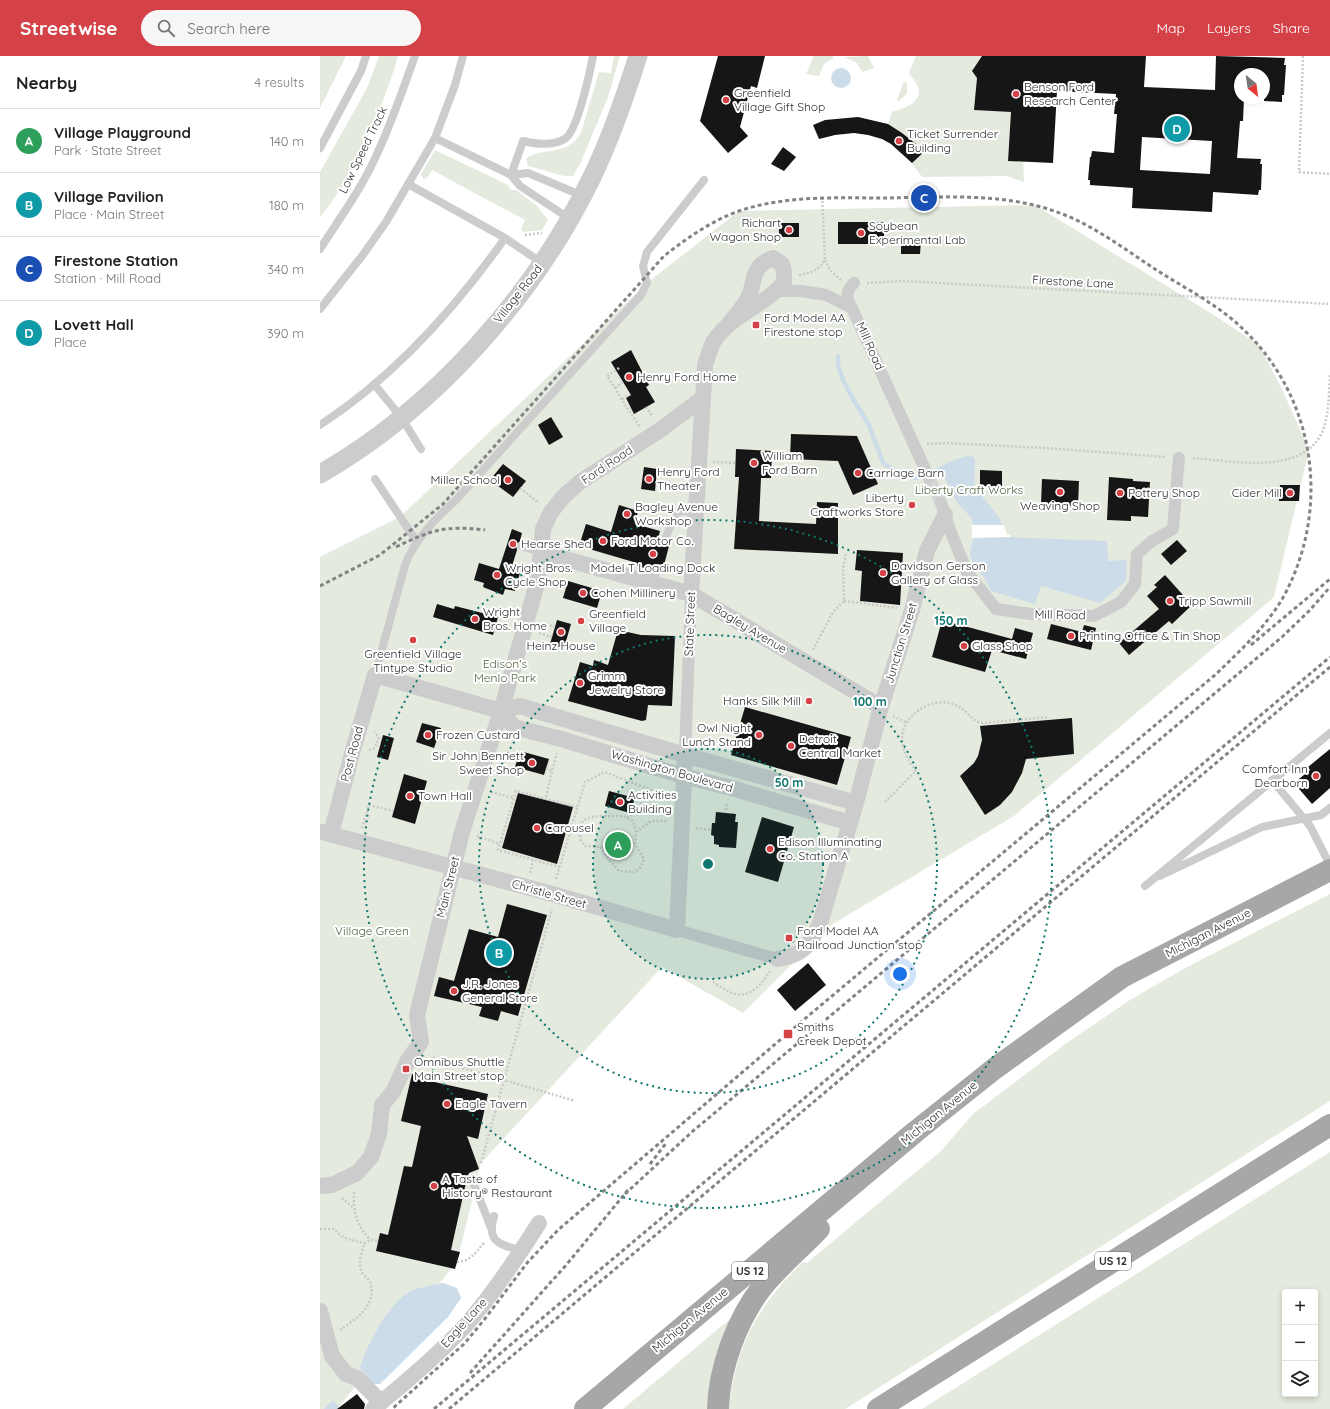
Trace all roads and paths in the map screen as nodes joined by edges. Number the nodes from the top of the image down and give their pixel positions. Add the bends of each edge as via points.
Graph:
1 (366, 56) edge
2 (415, 56) edge
3 (463, 56) edge
4 (593, 56) edge
5 (638, 56) edge
6 (1303, 56) edge
7 (435, 138) junction
8 (320, 148) edge
9 (1330, 174) edge
10 (511, 175) junction
11 (704, 180) dead end
12 (408, 184) junction
13 (822, 195) dead end
14 (583, 196) junction
15 (570, 219) junction
16 (542, 233) dead end
17 (525, 235) dead end
18 (505, 238) junction
19 (320, 249) edge
20 (825, 260) junction
21 (542, 263) junction
22 (798, 275) dead end
23 (854, 283) junction
24 (777, 291) junction
25 (1330, 304) edge
26 (852, 308) junction
27 (320, 309) edge
28 (728, 325) junction
29 (619, 368) dead end
30 (1330, 375) edge
31 (623, 382) dead end
32 (374, 384) junction
33 (614, 388) junction
34 (630, 394) dead end
35 (703, 398) junction
36 (622, 399) junction
37 (401, 417) junction
38 (320, 425) edge
39 (646, 439) junction
40 (915, 445) junction
41 (421, 449) dead end
42 (1179, 458) junction
43 (699, 461) junction
44 (736, 462) dead end
45 (320, 474) edge
46 (927, 475) tunnel mouth
47 (375, 479) dead end
48 (520, 488) dead end
49 (943, 509) joint
50 (551, 512) junction
51 (697, 513) junction
52 (665, 540) dead end
53 (417, 542) junction
54 (521, 546) dead end
55 (540, 552) junction
56 (846, 554) dead end
57 (691, 594) junction
58 (844, 601) junction
59 (912, 610) junction
60 (810, 654) dead end
61 (375, 675) junction
62 (881, 707) junction
63 (501, 711) junction
64 (1048, 718) dead end
65 (1330, 732) edge
66 (559, 747) dead end
67 (685, 755) junction
68 (501, 756) dead end
69 (518, 759) dead end
70 (546, 768) dead end
71 (552, 771) junction
72 (683, 776) junction
73 (1272, 780) junction
74 (648, 790) junction
75 (490, 791) dead end
76 (546, 797) junction
77 (514, 798) junction
78 (674, 799) dead end
79 (885, 802) dead end
80 (856, 803) junction
81 (577, 807) junction
82 (1330, 808) edge
83 (393, 811) dead end
84 (1303, 817) junction
85 (627, 818) junction
86 (672, 821) dead end
87 (850, 823) junction
88 (691, 828) dead end
89 (711, 830) dead end
90 (636, 832) junction
91 (323, 833) edge
92 (477, 836) dead end
93 (358, 842) junction
94 (500, 844) junction
95 (1330, 865) edge
96 (453, 867) junction
97 (560, 867) junction
98 (1330, 870) edge
99 (1156, 877) junction
100 (1145, 886) dead end
101 (555, 890) junction
102 (677, 930) junction
103 (778, 959) junction
104 (713, 982) dead end
105 (433, 1057) dead end
106 (504, 1080) junction
107 (575, 1101) dead end
108 (1330, 1125) edge
109 (915, 1132) junction
110 (481, 1163) dead end
111 (357, 1173) junction
112 (472, 1179) dead end
113 (320, 1186) edge
114 (494, 1216) dead end
115 (539, 1224) dead end
116 (320, 1228) edge
117 (491, 1232) junction
118 (370, 1240) junction
119 (378, 1241) dead end
120 (365, 1243) junction
121 (522, 1251) junction
122 (457, 1262) dead end
123 (320, 1311) edge
124 (326, 1338) junction
125 (886, 1405) edge
126 (377, 1406) edge
127 (585, 1409) edge
128 (718, 1409) edge

1 - 8 lane via 361,71
2 - 19 lane, Low Speed Track via 398,106 377,155 352,201
3 - 7 lane
4 - 10 lane via 571,131 566,138 556,142 523,141
5 - 14 street, Village Road via 607,144
6 - 9 path via 1299,172
7 - 10 lane
7 - 12 lane
10 - 14 lane via 528,173
10 - 15 lane via 520,186
11 - 53 lane via 647,252 643,266 647,284 641,295
12 - 18 lane
12 - 27 lane via 386,222
13 - 20 path
14 - 15 street, Village Road
15 - 21 street, Village Road
16 - 17 path
18 - 21 lane
18 - 32 lane via 446,314 414,349
20 - 22 path via 810,274
20 - 23 path, Firestone Lane via 837,278
21 - 37 street, Village Road via 521,292 450,374
23 - 25 path, Firestone Lane via 902,281
23 - 26 street via 847,294
24 - 26 street, Mill Road via 801,291 826,296
24 - 28 street, State Street
24 - 28 street, State Street via 784,283 784,272 782,264 773,258 762,262 755,272 747,300
26 - 40 street, Mill Road
28 - 35 street, State Street via 714,342 705,365
29 - 33 path via 607,376
30 - 42 path via 1324,426 1319,439 1309,450 1278,462
31 - 33 path
32 - 37 lane
32 - 38 lane
33 - 36 path
34 - 36 path
35 - 39 street, Ford Road
35 - 43 street, State Street
36 - 39 path
37 - 41 lane
37 - 45 street, Village Road
39 - 50 street, Ford Road via 580,482
40 - 42 path via 946,443
40 - 46 street, Mill Road
42 - 49 street, Mill Road via 1173,529 1152,541 1137,554 1135,584 1121,602 1094,616 1031,614 996,609 967,572
43 - 44 path
43 - 51 street, State Street
47 - 53 lane
48 - 50 path
49 - 59 street, Junction Street via 927,551
50 - 55 street, Ford Road via 543,528
51 - 52 lane via 682,511 675,514
51 - 57 street, State Street
53 - 61 lane via 405,566
54 - 55 lane
55 - 57 street, Bagley Avenue via 655,577
55 - 63 street, Main Street via 538,580
56 - 58 path via 843,568
57 - 62 street, Bagley Avenue
57 - 67 street, State Street
58 - 59 path
58 - 60 path via 834,612
59 - 62 street, Junction Street
61 - 63 street
61 - 91 street, Post Road via 353,750
62 - 80 street, Junction Street
63 - 67 street, Washington Boulevard via 520,706
63 - 72 street, Washington Boulevard via 514,727
63 - 96 street, Main Street
64 - 79 path via 983,723 976,722 960,707 948,703 936,702 920,709 909,719 902,732 906,755 916,771
65 - 73 lane
66 - 71 path
67 - 72 street, State Street
67 - 80 street, Washington Boulevard
68 - 69 path
70 - 71 path
71 - 76 path
72 - 87 street, Washington Boulevard
72 - 102 street, State Street
73 - 84 lane
73 - 99 lane
74 - 78 path
74 - 81 path via 605,772 585,782
74 - 85 path via 638,810
75 - 77 path
76 - 77 path via 516,791
76 - 81 path
77 - 94 path
80 - 87 street, Junction Street
81 - 97 path
82 - 84 lane via 1321,815
83 - 93 path via 369,805
84 - 95 lane
84 - 99 lane via 1262,827
85 - 90 path via 632,821
85 - 90 path via 585,818 578,828 581,841 585,846 601,847 619,871 635,872 641,867 644,859 635,844
86 - 90 path via 652,821
87 - 103 street, Junction Street via 814,937 804,950 792,957
88 - 89 path
91 - 93 street, Christie Street
92 - 94 path
93 - 96 street, Christie Street
94 - 97 path via 498,850
96 - 101 street, Christie Street
96 - 111 street, Main Street via 416,1014 422,1042 408,1060 393,1092 382,1105 379,1134 371,1157
97 - 101 path
98 - 109 main road, Michigan Avenue / US 12 via 1122,977 994,1069
99 - 100 lane
101 - 102 street, Christie Street
101 - 106 path
102 - 103 street, Christie Street
103 - 104 path via 761,985 748,992 735,994
105 - 106 path
106 - 107 path
106 - 110 path
108 - 125 main road, US 12
109 - 127 main road, Michigan Avenue / US 12
109 - 128 main road via 763,1286 739,1326 732,1344 721,1382
111 - 113 street, Main Street via 332,1185
111 - 118 path via 353,1209 358,1223
112 - 117 lane
114 - 117 lane
115 - 121 street, Eagle Lane
116 - 120 path via 334,1229 341,1237
117 - 121 lane via 498,1242
117 - 122 path via 472,1258 465,1262
118 - 119 path
118 - 120 path
120 - 124 path via 360,1260 361,1271 370,1282 369,1303 362,1315
121 - 126 street, Eagle Lane via 449,1343
123 - 124 street
124 - 126 street via 332,1356 346,1374 357,1378

